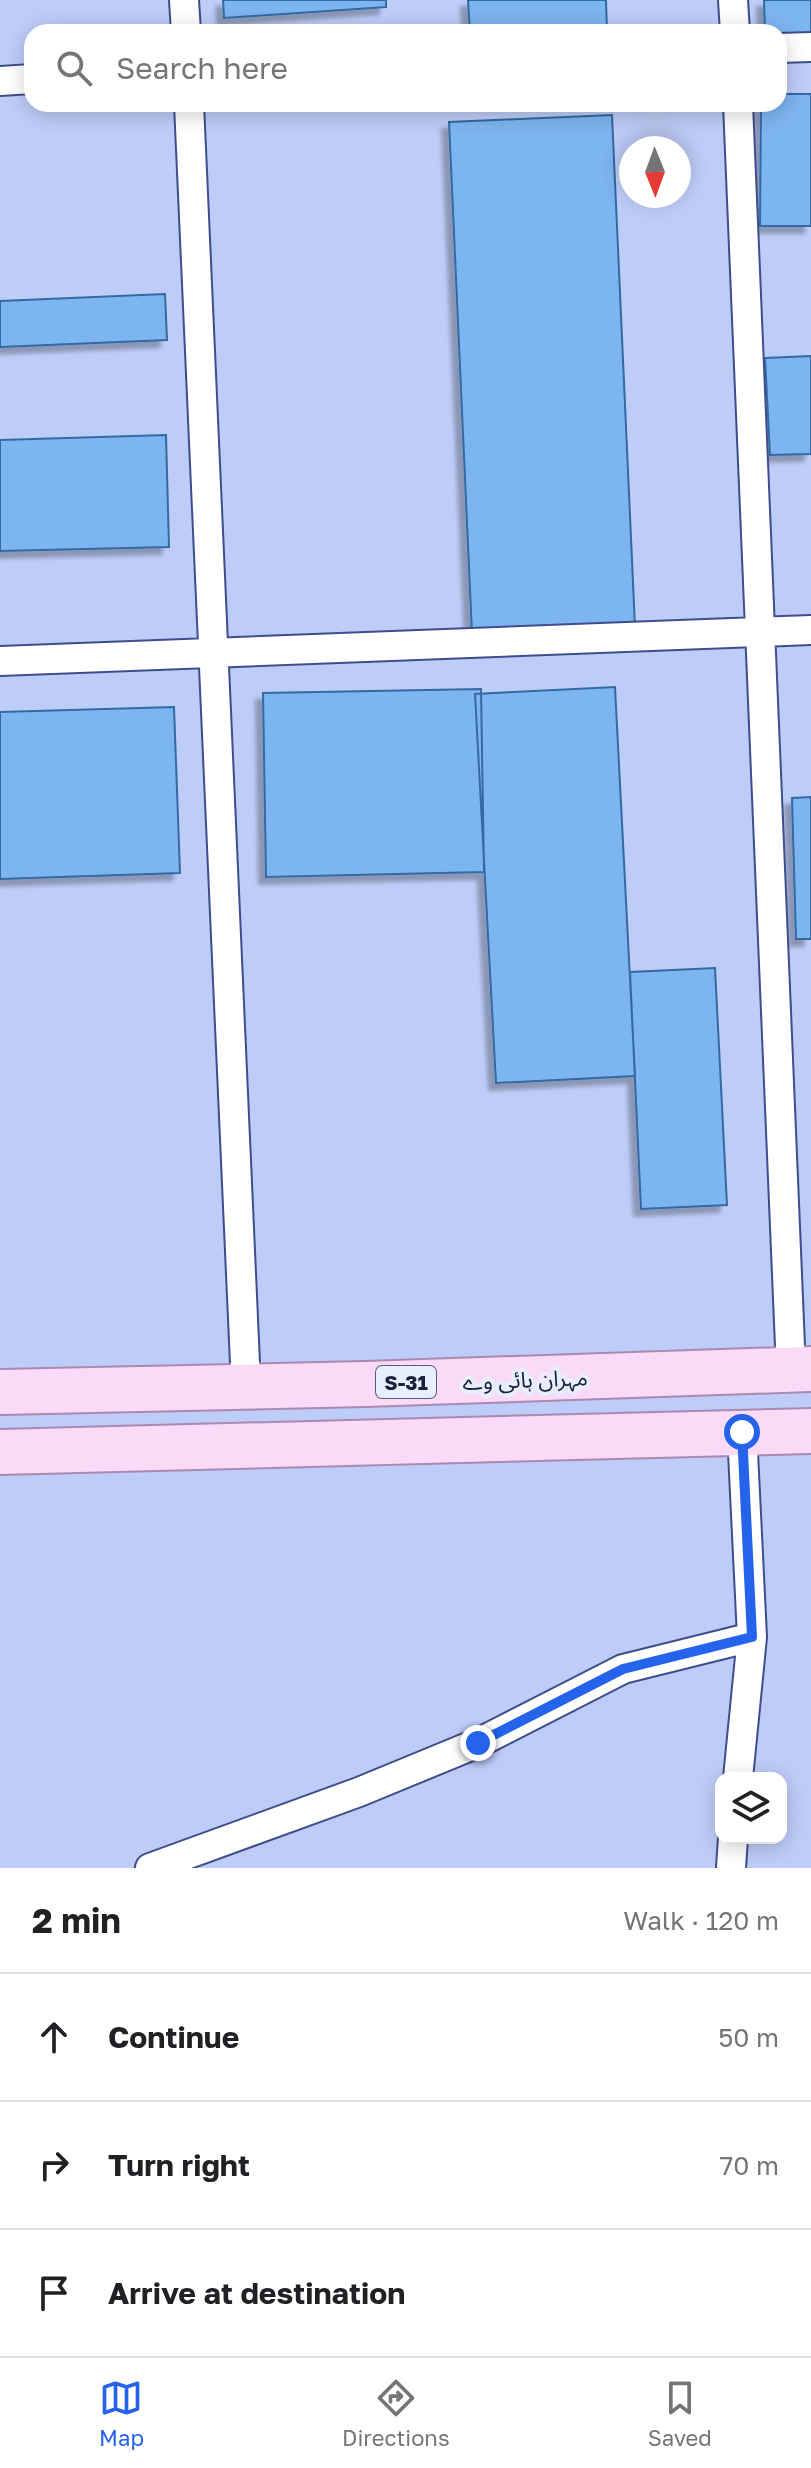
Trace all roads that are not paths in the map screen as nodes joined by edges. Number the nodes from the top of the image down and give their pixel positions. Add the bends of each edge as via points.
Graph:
1 (184, 0) edge
2 (733, 0) edge
3 (186, 24) edge
4 (734, 24) edge
5 (811, 47) edge
6 (787, 48) edge
7 (24, 80) edge
8 (0, 81) edge
9 (189, 112) edge
10 (738, 112) edge
11 (811, 630) edge
12 (760, 632) junction
13 (213, 653) junction
14 (0, 661) edge
15 (801, 1369) edge
16 (246, 1386) junction
17 (0, 1392) edge
18 (811, 1431) edge
19 (742, 1432) junction
20 (0, 1452) edge
21 (752, 1637) junction
22 (739, 1772) edge
23 (733, 1844) edge
24 (150, 1868) edge
25 (731, 1868) edge

1 - 3 street
2 - 4 street
5 - 6 street
7 - 8 street
9 - 13 street
10 - 12 street
11 - 12 street
12 - 13 street
12 - 15 street
13 - 14 street
13 - 16 street
15 - 16 main road, مہران ہائی وے / S-31
16 - 17 main road, مہران ہائی وے / S-31
18 - 19 main road
19 - 20 main road
19 - 21 street
21 - 22 street
21 - 24 street via 623,1669 478,1743
23 - 25 street

